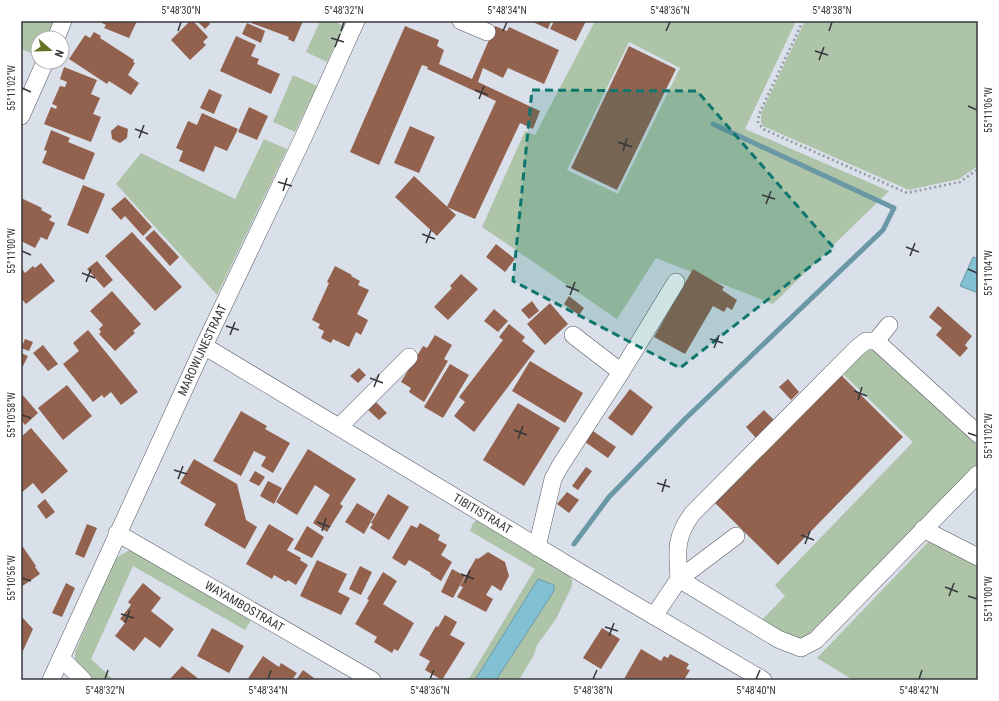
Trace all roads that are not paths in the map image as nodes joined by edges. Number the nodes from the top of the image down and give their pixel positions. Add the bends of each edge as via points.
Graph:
1 (356, 21) edge
2 (461, 21) edge
3 (487, 32) dead end
4 (41, 70) edge
5 (21, 116) edge
6 (676, 282) dead end
7 (889, 325) dead end
8 (573, 335) dead end
9 (876, 341) junction
10 (204, 346) junction
11 (409, 357) dead end
12 (621, 372) junction
13 (339, 427) junction
14 (978, 434) edge
15 (978, 474) edge
16 (923, 529) junction
17 (117, 533) junction
18 (736, 536) dead end
19 (538, 547) junction
20 (978, 557) edge
21 (679, 579) junction
22 (654, 616) junction
23 (61, 658) junction
24 (51, 680) edge
25 (83, 680) edge
26 (372, 680) edge
27 (763, 680) edge

1 - 10 street, MAROWIJNESTRAAT
2 - 3 street
4 - 5 street
6 - 12 street
7 - 9 street
8 - 12 street
9 - 14 street
9 - 21 street via 866,341 857,348 692,514 679,538
10 - 13 street, TIBITISTRAAT
10 - 17 street, MAROWIJNESTRAAT
11 - 13 street
12 - 19 street via 560,466 554,479
13 - 19 street, TIBITISTRAAT
15 - 16 street
16 - 20 street
16 - 21 street via 816,640 801,648 778,639
17 - 23 street, MAROWIJNESTRAAT
17 - 26 street, WAYAMBOSTRAAT
18 - 21 street
19 - 22 street, TIBITISTRAAT
21 - 22 street
22 - 27 street, TIBITISTRAAT
23 - 24 street, MAROWIJNESTRAAT
23 - 25 street

